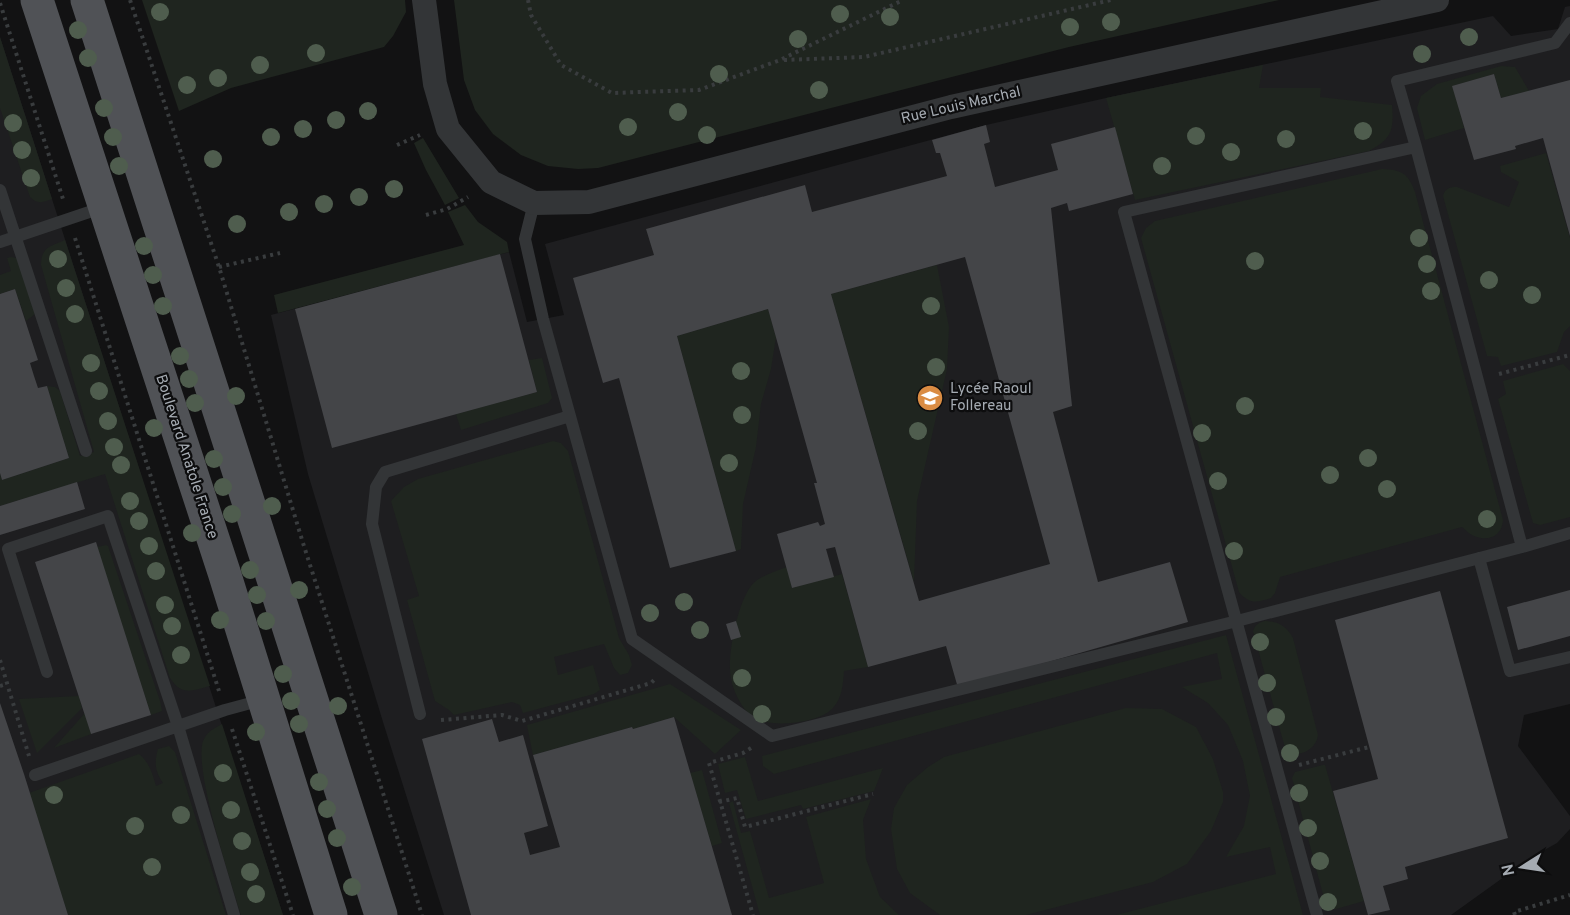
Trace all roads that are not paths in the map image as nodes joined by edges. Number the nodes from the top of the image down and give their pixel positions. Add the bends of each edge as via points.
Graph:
1 (37, 0) edge
2 (87, 0) edge
3 (424, 0) edge
4 (1437, 0) edge
5 (1570, 22) edge
6 (1416, 147) junction
7 (0, 190) edge
8 (534, 203) junction
9 (105, 207) junction
10 (15, 237) junction
11 (0, 242) edge
12 (570, 416) junction
13 (86, 451) dead end
14 (1570, 533) edge
15 (1522, 547) junction
16 (1479, 558) junction
17 (1237, 621) junction
18 (1570, 657) edge
19 (47, 672) dead end
20 (264, 700) junction
21 (420, 714) road end
22 (178, 726) junction
23 (35, 774) road end
24 (234, 915) edge
25 (331, 915) edge
26 (381, 915) edge
27 (1317, 915) edge

1 - 9 main road, Boulevard Anatole France
2 - 26 main road
3 - 8 street, Rue Louis Marchal via 435,84 448,129 491,182
4 - 8 street, Rue Louis Marchal via 951,107 589,202
5 - 6 lane via 1555,43 1397,81
6 - 15 lane
6 - 17 lane via 1124,212
7 - 10 lane
8 - 12 lane via 525,239
9 - 10 lane
9 - 20 main road, Boulevard Anatole France
10 - 11 lane
10 - 13 lane
12 - 17 lane via 632,639 772,736
12 - 21 lane via 385,471 376,487 372,524
14 - 15 lane
15 - 16 lane
16 - 17 lane
16 - 18 lane via 1510,671
17 - 27 lane
19 - 22 lane via 8,549 108,516
20 - 22 lane
20 - 25 main road, Boulevard Anatole France
22 - 23 lane
22 - 24 lane

